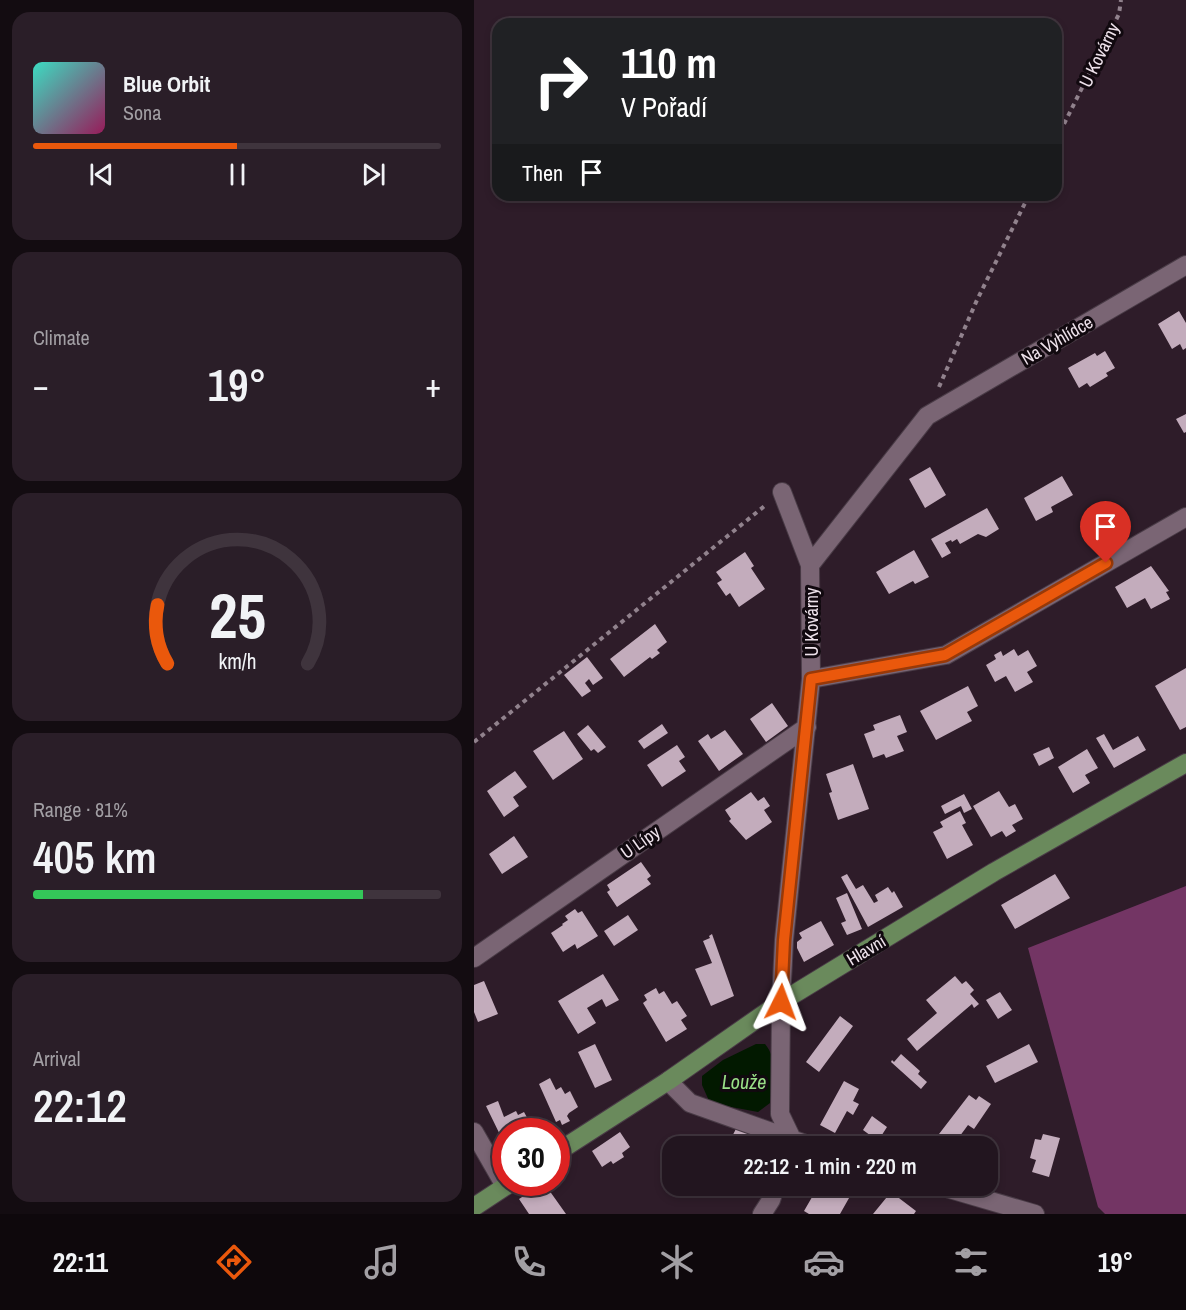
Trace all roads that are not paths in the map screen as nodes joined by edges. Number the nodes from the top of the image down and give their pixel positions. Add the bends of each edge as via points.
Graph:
1 (1186, 265) edge
2 (927, 416) joint
3 (782, 492) road end
4 (1186, 517) edge
5 (810, 565) junction
6 (811, 679) junction
7 (807, 727) junction
8 (1186, 763) edge
9 (474, 958) edge
10 (781, 1002) junction
11 (668, 1081) junction
12 (474, 1132) edge
13 (773, 1136) edge
14 (788, 1136) edge
15 (570, 1144) edge
16 (492, 1159) edge
17 (492, 1195) edge
18 (974, 1196) edge
19 (474, 1207) edge
20 (1035, 1214) edge

1 - 2 street, Na Vyhlídce
2 - 5 street, U Kovárny
3 - 5 street, U Kovárny
4 - 6 street via 945,655
5 - 6 street, U Kovárny
6 - 7 street, U Kovárny
7 - 9 street, U Lípy
7 - 10 street, U Kovárny
8 - 10 main road, Hlavní
10 - 11 main road, Hlavní
10 - 14 street, U Kovárny via 780,1114
11 - 13 street via 690,1103
11 - 15 main road, Hlavní
12 - 16 street
17 - 19 main road
18 - 20 street

